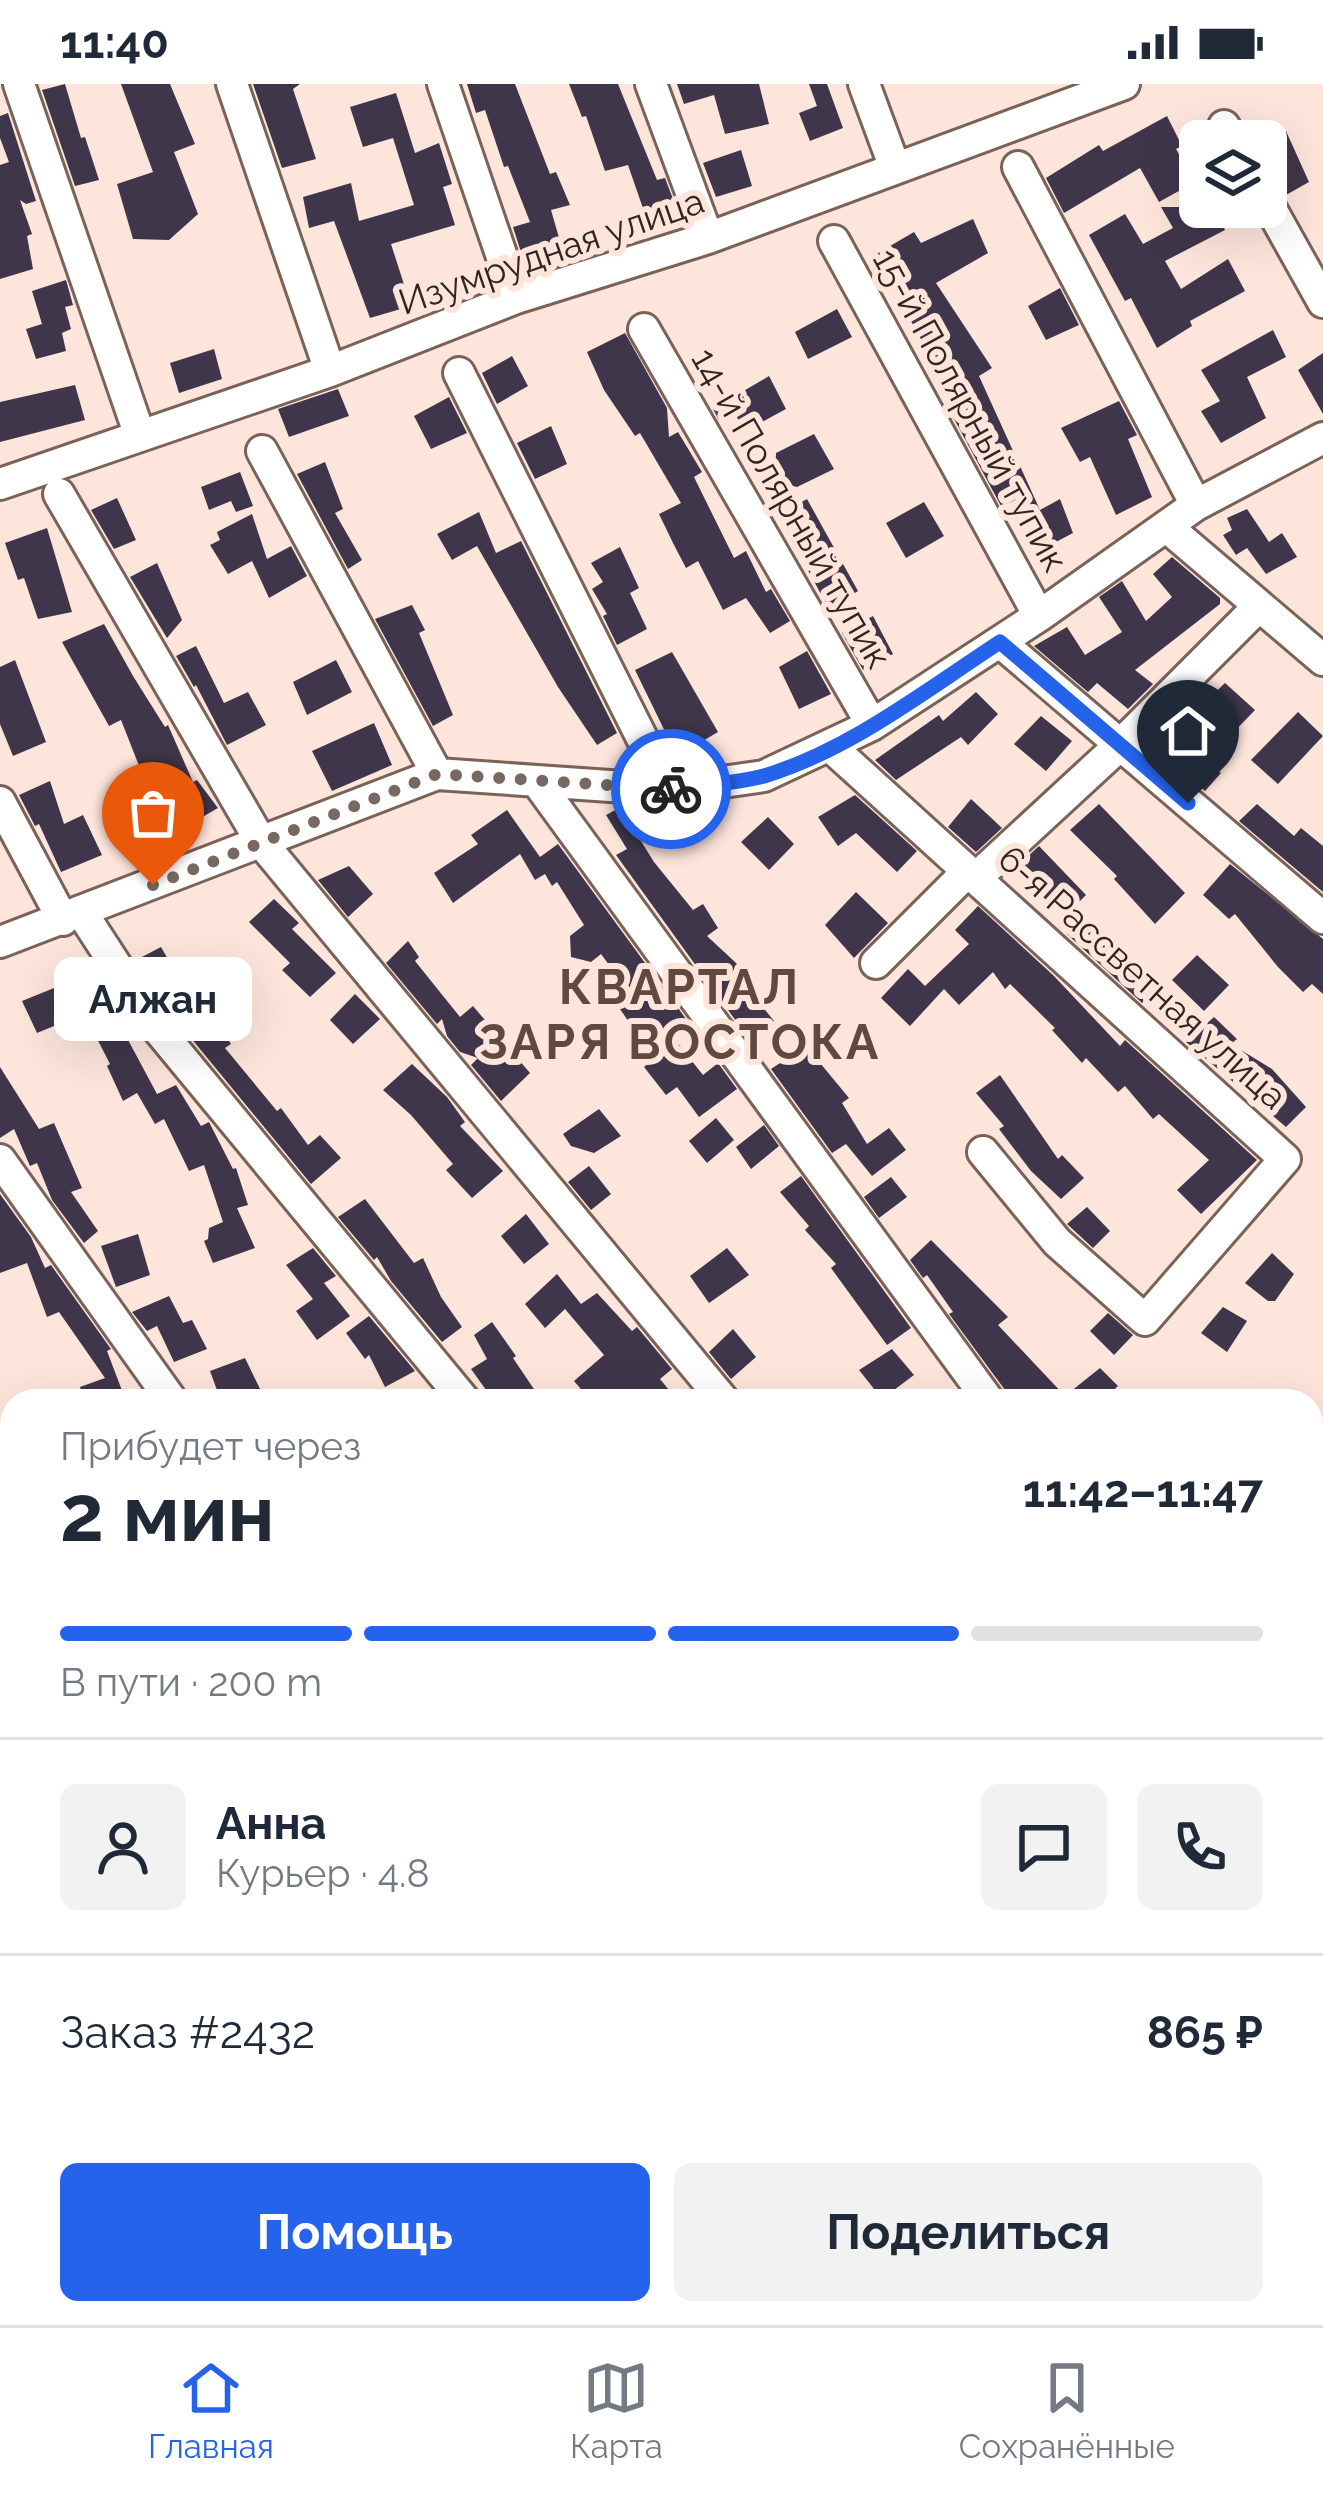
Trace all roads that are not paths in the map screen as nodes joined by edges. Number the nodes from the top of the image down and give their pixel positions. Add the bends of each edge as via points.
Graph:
1 (19, 84) edge
2 (232, 84) edge
3 (443, 84) edge
4 (651, 84) edge
5 (864, 84) edge
6 (1124, 84) edge
7 (1085, 91) edge
8 (1018, 167) dead end
9 (895, 168) junction
10 (1282, 228) edge
11 (708, 238) junction
12 (834, 241) dead end
13 (516, 298) junction
14 (1323, 302) edge
15 (644, 329) dead end
16 (330, 371) junction
17 (458, 373) dead end
18 (140, 436) junction
19 (1323, 438) edge
20 (262, 451) dead end
21 (0, 484) edge
22 (59, 494) dead end
23 (1196, 505) junction
24 (1167, 527) junction
25 (1259, 606) junction
26 (1040, 616) junction
27 (1000, 642) junction
28 (1323, 660) edge
29 (872, 725) junction
30 (1120, 745) junction
31 (831, 746) junction
32 (437, 774) junction
33 (537, 782) junction
34 (668, 790) junction
35 (0, 802) edge
36 (261, 842) junction
37 (972, 875) junction
38 (72, 917) junction
39 (1323, 918) edge
40 (0, 942) edge
41 (876, 963) dead end
42 (982, 1152) dead end
43 (0, 1160) edge
44 (163, 1389) edge
45 (455, 1389) edge
46 (714, 1389) edge
47 (980, 1389) edge

1 - 18 street
2 - 16 street
3 - 13 street
4 - 11 street
5 - 9 street
6 - 7 street, Изумрудная улица
7 - 9 street, Изумрудная улица
8 - 23 street
9 - 11 street, Изумрудная улица
10 - 14 street
11 - 13 street, Изумрудная улица
12 - 26 street, 15-й Полярный тупик
13 - 16 street, Изумрудная улица
15 - 29 street, 14-й Полярный тупик
16 - 18 street, Изумрудная улица
17 - 34 street
18 - 21 street, Изумрудная улица
19 - 23 street
20 - 32 street
22 - 36 street
23 - 24 street
24 - 25 street
24 - 26 street
25 - 28 street
25 - 30 street
26 - 27 street
27 - 29 street
27 - 30 street
29 - 31 street
30 - 37 street
30 - 39 street
31 - 34 street via 764,776
31 - 37 street, 6-я Рассветная улица
32 - 33 street
32 - 36 street
33 - 34 street
33 - 47 street
35 - 38 street
36 - 38 street
36 - 46 street
37 - 41 street
37 - 42 street, 6-я Рассветная улица via 1285,1159 1145,1320 1057,1243
38 - 40 street
38 - 45 street
43 - 44 street

